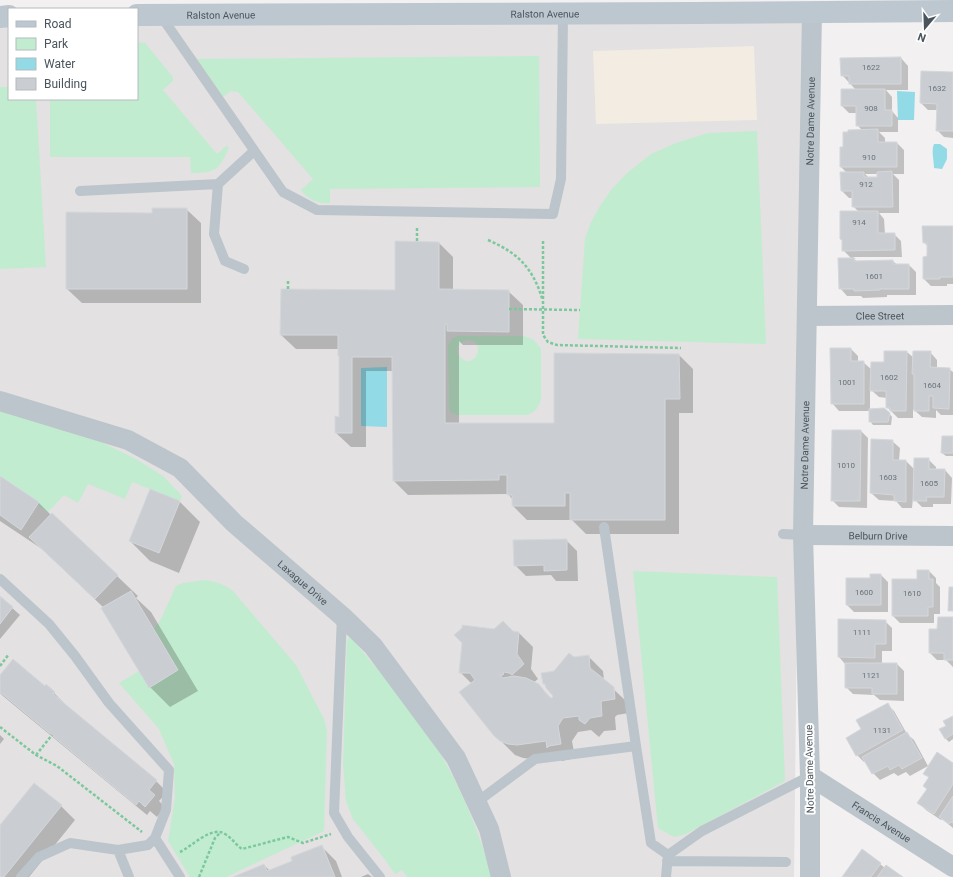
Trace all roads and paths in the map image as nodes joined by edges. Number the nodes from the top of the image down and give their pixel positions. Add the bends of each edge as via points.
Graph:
1 (953, 11) edge
2 (812, 12) junction
3 (138, 14) edge
4 (160, 14) junction
5 (563, 14) junction
6 (254, 151) junction
7 (218, 184) junction
8 (80, 191) dead end
9 (417, 226) dead end
10 (488, 240) dead end
11 (417, 241) dead end
12 (543, 241) dead end
13 (244, 268) dead end
14 (288, 280) dead end
15 (288, 289) dead end
16 (543, 301) junction
17 (509, 309) dead end
18 (543, 310) junction
19 (580, 310) dead end
20 (953, 315) edge
21 (807, 316) junction
22 (681, 348) dead end
23 (0, 401) edge
24 (604, 527) dead end
25 (782, 534) dead end
26 (803, 535) junction
27 (953, 536) edge
28 (0, 579) edge
29 (342, 616) junction
30 (9, 654) dead end
31 (0, 666) edge
32 (0, 727) edge
33 (52, 735) dead end
34 (636, 746) junction
35 (36, 755) junction
36 (810, 776) junction
37 (477, 802) junction
38 (344, 830) junction
39 (221, 833) junction
40 (154, 838) junction
41 (118, 850) junction
42 (166, 855) junction
43 (668, 858) junction
44 (786, 862) dead end
45 (953, 867) edge
46 (21, 877) edge
47 (129, 877) edge
48 (180, 877) edge
49 (199, 877) edge
50 (380, 877) edge
51 (501, 877) edge
52 (666, 877) edge
53 (810, 877) edge

1 - 2 main road, Ralston Avenue
2 - 5 main road, Ralston Avenue
2 - 21 street, Notre Dame Avenue
3 - 4 main road, Ralston Avenue
4 - 5 main road, Ralston Avenue
4 - 6 lane
5 - 6 lane via 561,179 553,214 317,210 283,192
6 - 7 lane
7 - 8 lane
7 - 13 lane via 214,234 225,261
9 - 11 path
10 - 16 path via 504,247 524,263 536,281
12 - 16 path
14 - 15 path
16 - 18 path
17 - 18 path
18 - 19 path
18 - 22 path via 543,335 552,344
20 - 21 street, Clee Street
21 - 26 street, Notre Dame Avenue
23 - 29 street, Laxague Drive via 128,440 180,468 234,523
24 - 34 lane
25 - 26 lane
26 - 27 street, Belburn Drive
26 - 36 street, Notre Dame Avenue
28 - 40 lane via 49,624 109,703 169,770 166,810
29 - 37 street, Laxague Drive via 373,646 456,758
29 - 38 lane via 334,813
30 - 31 path
32 - 35 path
33 - 35 path
34 - 37 lane via 535,759
34 - 43 lane via 651,843
35 - 40 path via 57,766 141,831
36 - 43 lane via 702,831
36 - 45 street, Francis Avenue
36 - 53 street, Notre Dame Avenue
37 - 51 street, Laxague Drive via 489,829
38 - 39 path via 303,843 288,837 243,849
38 - 50 lane
39 - 42 path via 206,836 182,851
39 - 49 path via 215,838
40 - 41 lane via 148,845
40 - 42 lane
41 - 46 lane via 70,843 39,857
41 - 47 lane
42 - 48 lane
43 - 44 lane
43 - 52 lane

